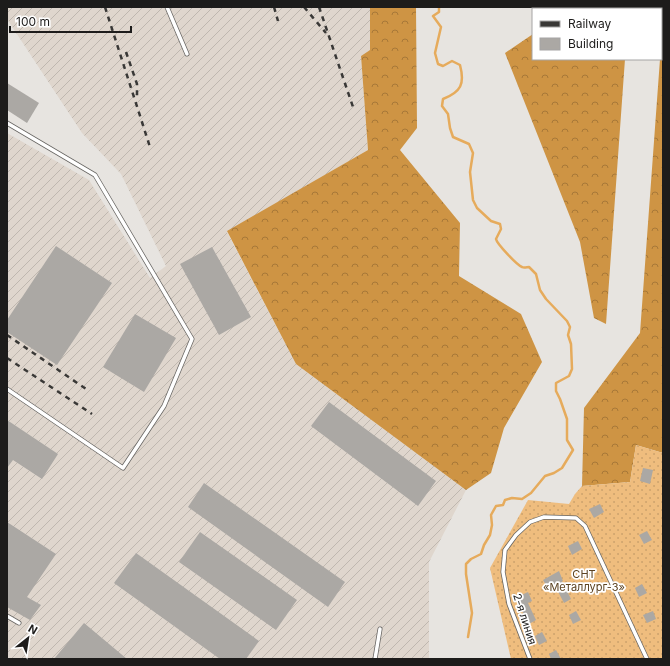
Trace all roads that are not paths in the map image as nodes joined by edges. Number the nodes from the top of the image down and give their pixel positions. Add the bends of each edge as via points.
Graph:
1 (167, 7) edge
2 (187, 54) dead end
3 (7, 123) edge
4 (7, 390) edge
5 (7, 616) edge
6 (19, 623) dead end
7 (380, 629) dead end
8 (375, 659) edge
9 (530, 659) edge
10 (647, 659) edge

1 - 2 lane
3 - 4 lane via 95,175 192,339 164,406 122,468
5 - 6 lane
7 - 8 lane
9 - 10 lane, 2-я линия via 509,604 503,572 505,550 530,522 544,517 576,518 585,526

